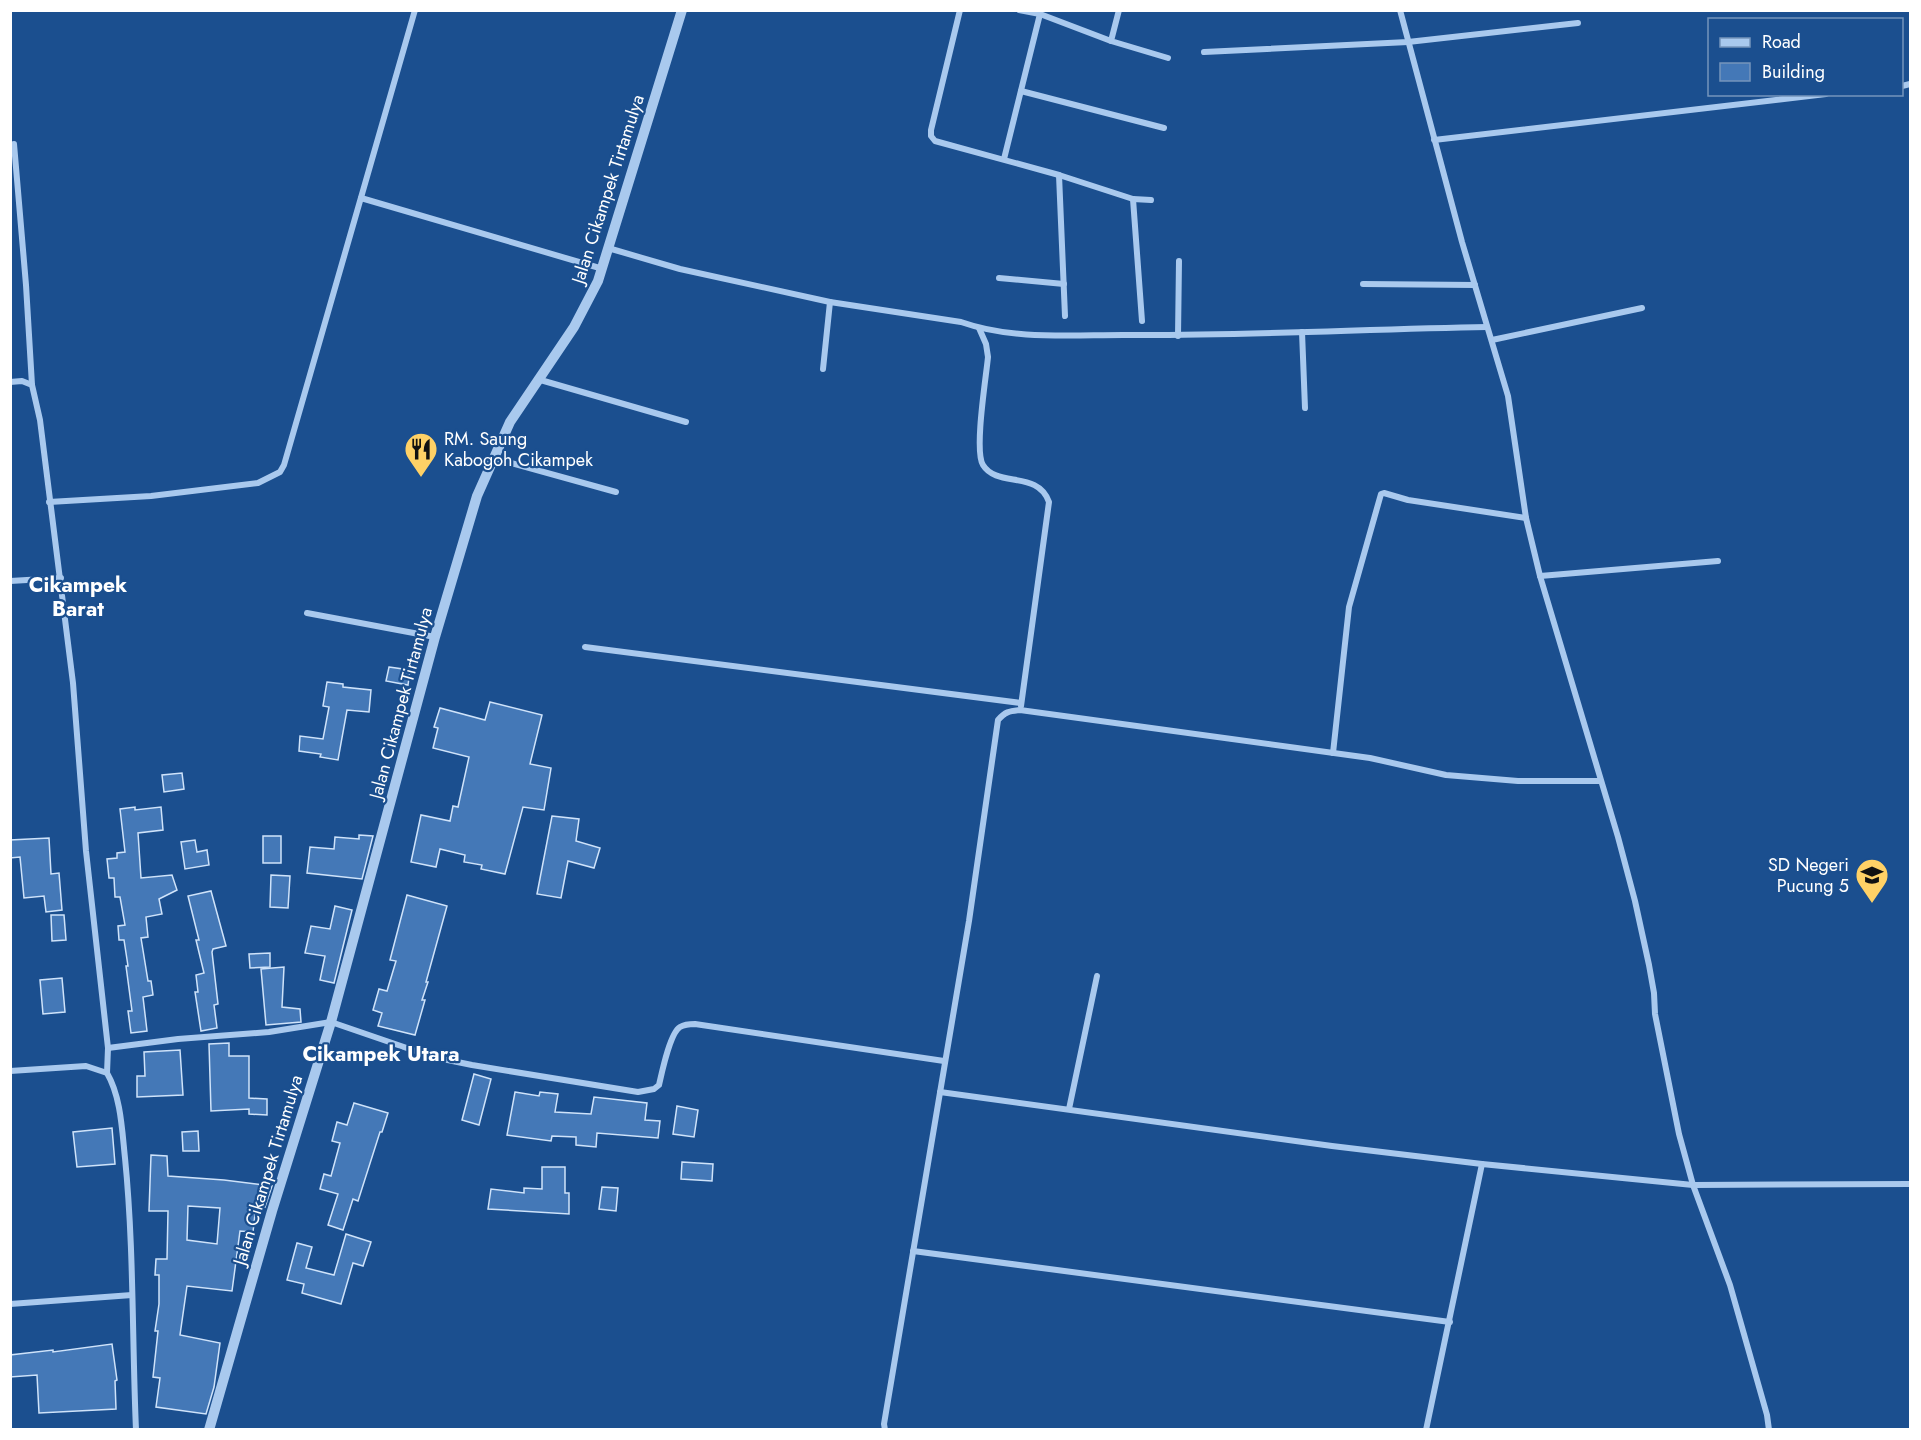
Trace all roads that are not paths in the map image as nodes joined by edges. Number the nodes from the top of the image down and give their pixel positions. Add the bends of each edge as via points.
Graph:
1 (415, 10) edge
2 (682, 10) edge
3 (960, 10) edge
4 (1019, 10) edge
5 (1119, 10) edge
6 (1400, 10) edge
7 (1040, 14) junction
8 (1578, 23) dead end
9 (1111, 41) junction
10 (1408, 42) junction
11 (1204, 52) dead end
12 (1168, 57) dead end
13 (1021, 91) junction
14 (1809, 96) edge
15 (1164, 128) dead end
16 (1434, 140) junction
17 (14, 144) dead end
18 (1004, 159) junction
19 (1059, 175) junction
20 (361, 198) junction
21 (1133, 199) junction
22 (1151, 200) dead end
23 (608, 248) junction
24 (1179, 261) dead end
25 (603, 269) junction
26 (999, 278) dead end
27 (1064, 284) junction
28 (1363, 284) dead end
29 (1475, 285) junction
30 (830, 302) junction
31 (1642, 308) dead end
32 (1065, 316) dead end
33 (1142, 321) dead end
34 (1487, 327) junction
35 (979, 328) junction
36 (1302, 332) junction
37 (1178, 336) junction
38 (1492, 340) junction
39 (823, 369) dead end
40 (537, 379) junction
41 (10, 382) edge
42 (32, 385) junction
43 (1305, 408) dead end
44 (686, 422) dead end
45 (492, 458) junction
46 (616, 492) dead end
47 (49, 502) junction
48 (1526, 519) junction
49 (1718, 561) dead end
50 (1540, 576) junction
51 (61, 578) junction
52 (10, 581) edge
53 (307, 613) dead end
54 (435, 637) junction
55 (585, 648) dead end
56 (1020, 707) junction
57 (1333, 753) junction
58 (1600, 781) junction
59 (1097, 976) dead end
60 (331, 1022) junction
61 (108, 1048) junction
62 (944, 1061) junction
63 (10, 1071) edge
64 (107, 1073) junction
65 (940, 1092) junction
66 (1070, 1110) junction
67 (1482, 1164) junction
68 (1911, 1184) edge
69 (1694, 1185) junction
70 (913, 1251) junction
71 (132, 1295) junction
72 (10, 1304) edge
73 (1450, 1322) junction
74 (136, 1430) edge
75 (209, 1430) edge
76 (885, 1430) edge
77 (1426, 1430) edge
78 (1769, 1430) edge

1 - 20 street
2 - 23 street, Jalan Cikampek Tirtamulya
3 - 18 street via 931,136 935,141
4 - 7 street
5 - 9 street
6 - 10 street
7 - 9 street
7 - 13 street
8 - 10 street
9 - 12 street
10 - 11 street
10 - 16 street
13 - 15 street
13 - 18 street
14 - 16 street
16 - 29 street
17 - 42 street
18 - 19 street
19 - 21 street
19 - 27 street
20 - 25 street
20 - 47 street via 279,472 258,483 151,496
21 - 22 street
21 - 33 street
23 - 25 street, Jalan Cikampek Tirtamulya
23 - 30 street
24 - 37 street
25 - 40 street, Jalan Cikampek Tirtamulya via 590,299
26 - 27 street
27 - 32 street
28 - 29 street
29 - 34 street
30 - 35 street
30 - 39 street
31 - 38 street
34 - 36 street
34 - 38 street
35 - 37 street via 1040,336
35 - 56 street via 987,357 979,448 983,465 993,474 1036,485 1048,502
36 - 37 street
36 - 43 street
38 - 48 street via 1508,396
40 - 44 street
40 - 45 street, Jalan Cikampek Tirtamulya
41 - 42 street
42 - 47 street
45 - 46 street
45 - 54 street, Jalan Cikampek Tirtamulya via 470,516
47 - 51 street
48 - 50 street
48 - 57 street via 1381,494 1349,607
49 - 50 street
50 - 58 street
51 - 52 street
51 - 61 street
53 - 54 street
54 - 60 street, Jalan Cikampek Tirtamulya
55 - 56 street
56 - 57 street
56 - 62 street via 998,720
57 - 58 street via 1468,778
58 - 69 street via 1635,900 1673,1110
59 - 66 street
60 - 61 street
60 - 62 street via 434,1057 638,1092 659,1085 673,1036 687,1024
60 - 75 street, Jalan Cikampek Tirtamulya
61 - 64 street
62 - 65 street
63 - 64 street via 86,1066
64 - 71 street via 122,1131 130,1210
65 - 66 street
65 - 70 street
66 - 67 street
67 - 69 street
67 - 73 street
68 - 69 street
69 - 78 street via 1733,1296
70 - 73 street
70 - 76 street
71 - 72 street
71 - 74 street
73 - 77 street

